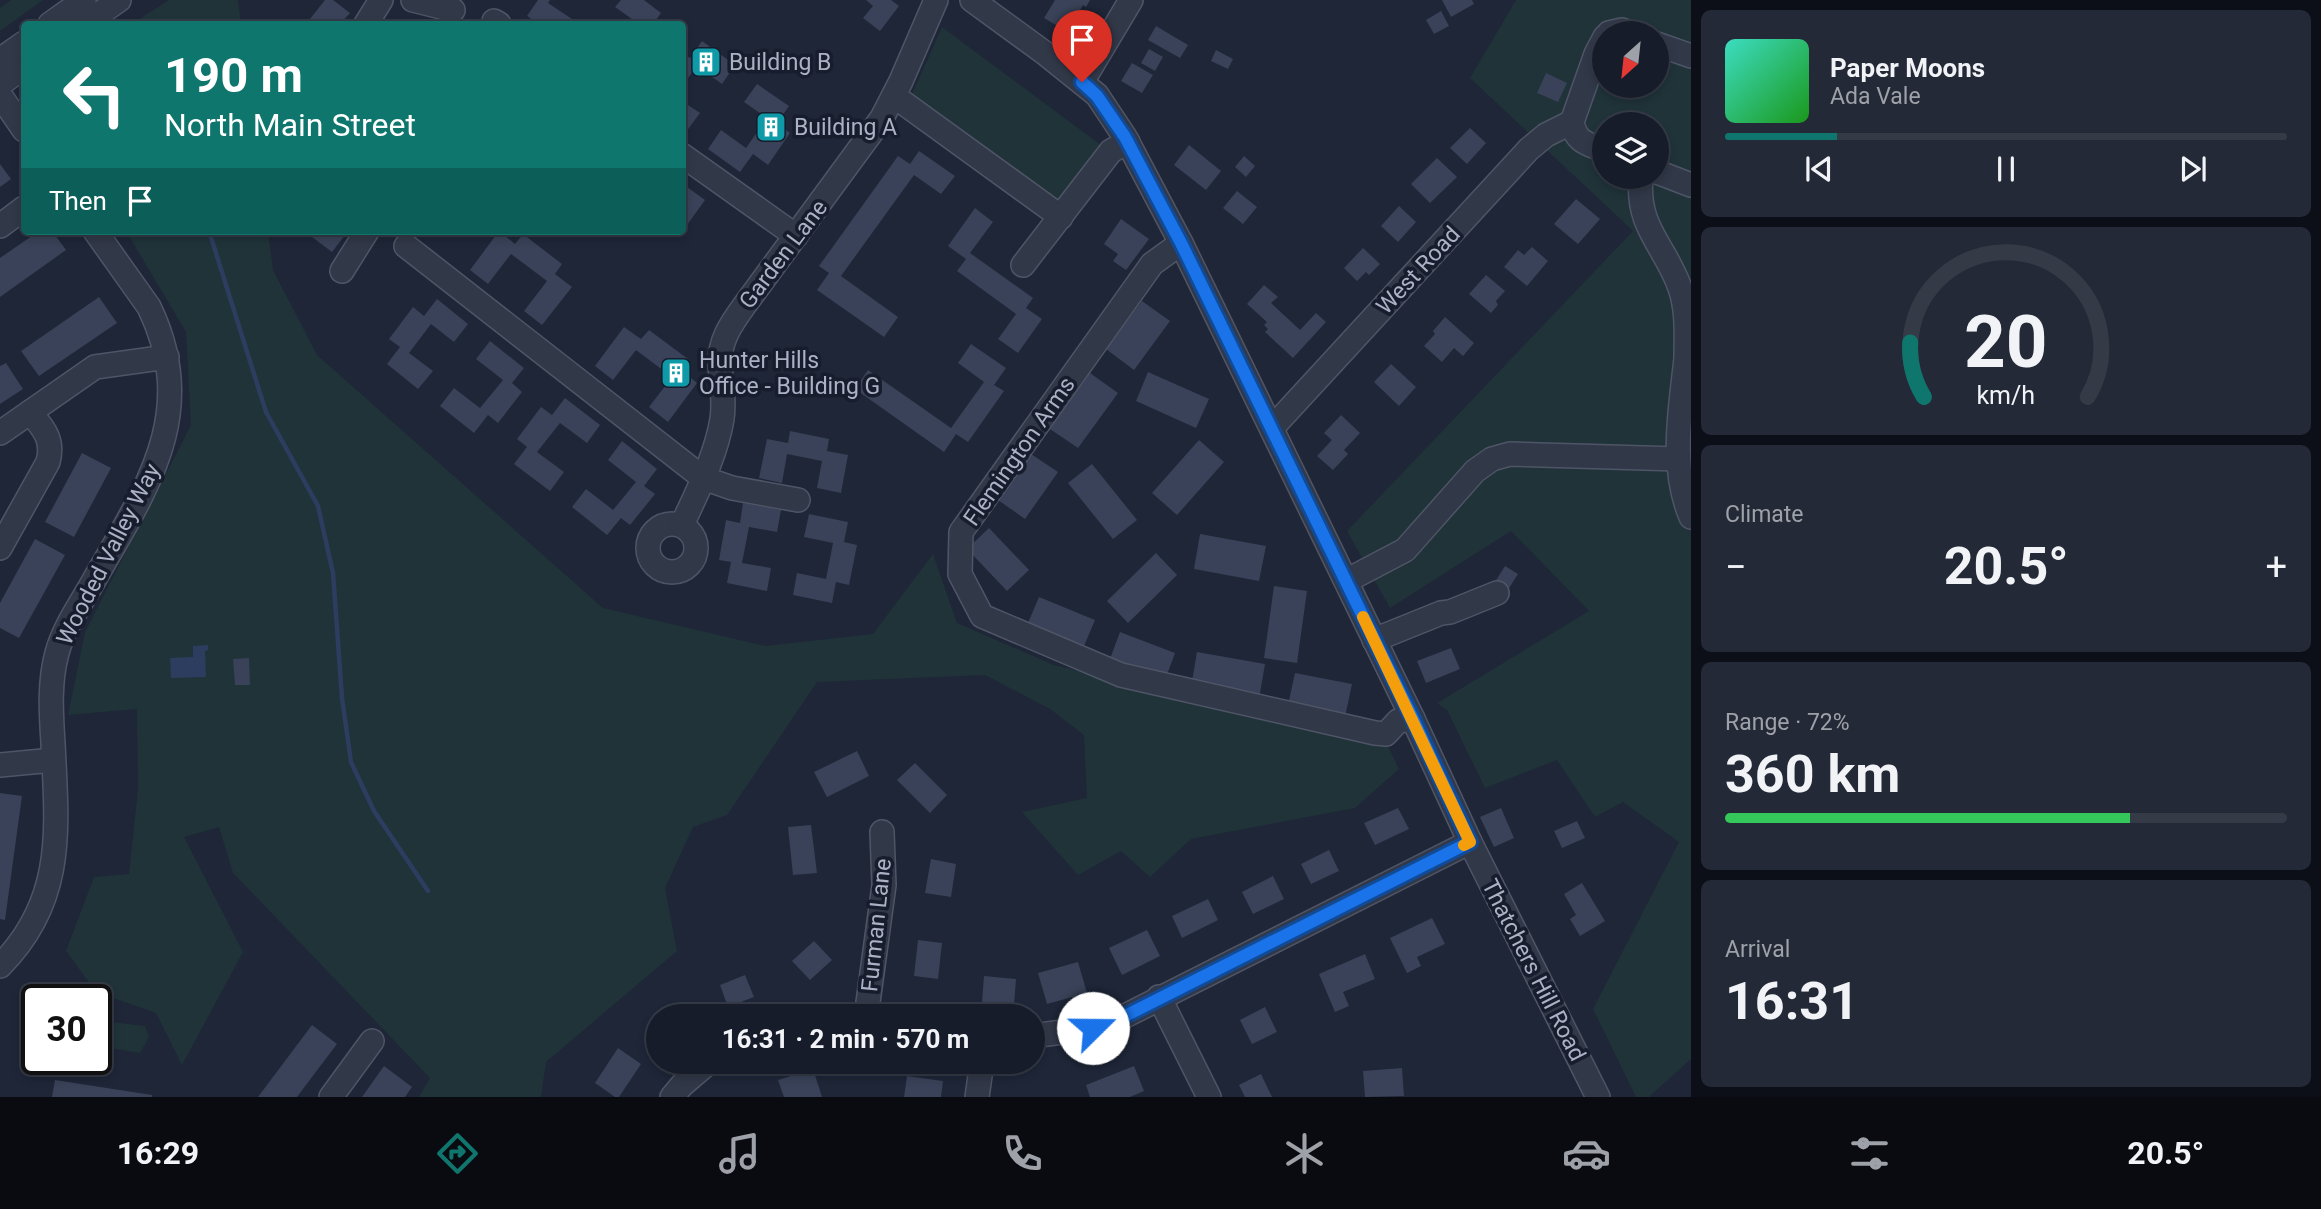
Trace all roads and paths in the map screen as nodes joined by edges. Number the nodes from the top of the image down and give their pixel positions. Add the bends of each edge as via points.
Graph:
1 (84, 0) edge
2 (119, 0) edge
3 (382, 0) edge
4 (413, 0) edge
5 (936, 0) edge
6 (972, 0) edge
7 (1131, 0) edge
8 (452, 12) edge
9 (54, 21) edge
10 (89, 21) edge
11 (368, 21) edge
12 (21, 45) edge
13 (1670, 49) edge
14 (1691, 56) edge
15 (0, 60) edge
16 (1592, 65) edge
17 (21, 69) edge
18 (1082, 82) junction
19 (0, 84) edge
20 (0, 95) edge
21 (894, 96) junction
22 (1572, 122) junction
23 (21, 126) edge
24 (1128, 142) junction
25 (1592, 146) edge
26 (686, 158) edge
27 (1669, 177) edge
28 (1691, 185) edge
29 (1639, 189) edge
30 (21, 210) edge
31 (1061, 217) junction
32 (0, 226) edge
33 (98, 235) edge
34 (364, 235) edge
35 (796, 236) junction
36 (1181, 243) junction
37 (406, 246) dead end
38 (1023, 265) dead end
39 (342, 271) dead end
40 (167, 356) junction
41 (1688, 359) edge
42 (30, 412) junction
43 (1272, 428) junction
44 (0, 433) edge
45 (1678, 459) junction
46 (703, 478) junction
47 (799, 500) dead end
48 (1691, 517) edge
49 (682, 526) dead end
50 (0, 548) edge
51 (1346, 580) junction
52 (1497, 593) dead end
53 (1374, 640) junction
54 (1413, 719) junction
55 (52, 760) junction
56 (0, 765) edge
57 (881, 832) dead end
58 (1470, 842) junction
59 (0, 966) edge
60 (1159, 998) junction
61 (868, 1004) edge
62 (1045, 1034) edge
63 (372, 1041) dead end
64 (694, 1074) edge
65 (980, 1074) edge
66 (331, 1097) edge
67 (672, 1097) edge
68 (977, 1097) edge
69 (1209, 1097) edge
70 (1598, 1097) edge

1 - 9 street
2 - 10 street
3 - 11 street
4 - 8 street
5 - 21 street, Garden Lane
6 - 18 street, Thatchers Hill Road
7 - 18 street
12 - 15 street
13 - 14 street
16 - 22 street
17 - 19 street
18 - 24 street, Thatchers Hill Road
20 - 23 street
21 - 31 street
21 - 35 street, Garden Lane via 878,125
22 - 25 street via 1574,133
22 - 43 street, West Road via 1529,149
24 - 31 street via 1111,151
24 - 36 street, Thatchers Hill Road
26 - 35 street
27 - 28 street
29 - 41 street via 1644,222 1681,289
30 - 32 street
31 - 38 street
33 - 40 street, Wooded Valley Way via 149,307
34 - 39 street
35 - 46 street, Garden Lane via 724,337 720,351 722,420
36 - 43 street, Thatchers Hill Road
36 - 54 street, Flemington Arms via 1152,264 961,532 960,575 982,616 1121,675 1375,733 1386,734 1398,721
37 - 46 street
40 - 42 street via 95,367
40 - 55 street, Wooded Valley Way via 171,398 156,463 57,652 52,683
41 - 45 street
42 - 44 street
42 - 50 street via 47,433 51,451
43 - 51 street, Thatchers Hill Road
45 - 48 street
45 - 51 street via 1510,454 1492,459 1475,471 1405,550
46 - 47 street
46 - 49 street, Garden Lane
51 - 53 street, Thatchers Hill Road
52 - 53 street
53 - 54 street, Thatchers Hill Road
54 - 58 street, Thatchers Hill Road
55 - 56 street
55 - 59 street, Wooded Valley Way via 56,829 51,879 32,926
57 - 61 street, Furman Lane via 884,886
58 - 60 street
58 - 70 street, Thatchers Hill Road
60 - 62 street via 1093,1028
60 - 69 street
63 - 66 street
64 - 67 street
65 - 68 street

